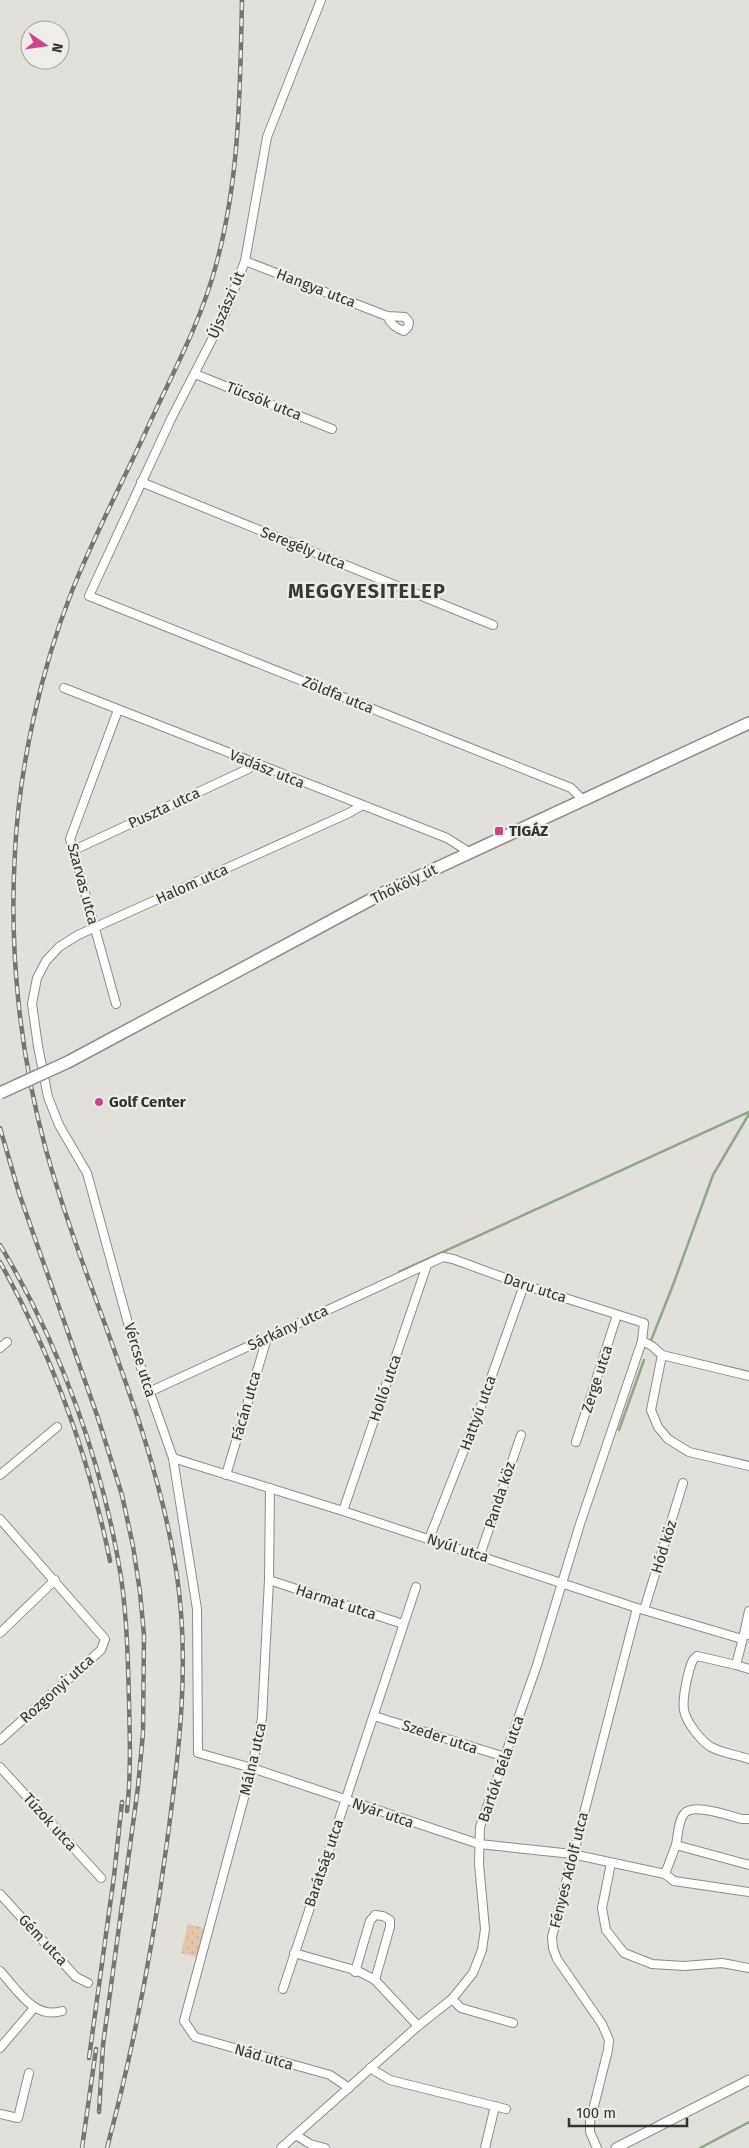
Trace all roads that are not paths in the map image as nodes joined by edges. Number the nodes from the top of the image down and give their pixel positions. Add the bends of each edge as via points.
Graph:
1 (322, 0) edge
2 (244, 261) junction
3 (387, 316) dead end
4 (196, 374) junction
5 (332, 429) dead end
6 (141, 482) junction
7 (89, 596) joint
8 (493, 625) dead end
9 (64, 688) dead end
10 (118, 710) junction
11 (749, 723) edge
12 (254, 763) junction
13 (583, 800) junction
14 (361, 806) junction
15 (72, 851) junction
16 (469, 852) junction
17 (95, 928) junction
18 (37, 978) joint
19 (116, 1004) dead end
20 (0, 1093) edge
21 (427, 1265) junction
22 (524, 1285) junction
23 (617, 1316) junction
24 (644, 1323) joint
25 (266, 1338) junction
26 (642, 1341) junction
27 (7, 1342) dead end
28 (0, 1348) edge
29 (662, 1355) junction
30 (749, 1376) edge
31 (149, 1392) junction
32 (57, 1427) dead end
33 (521, 1435) dead end
34 (576, 1442) dead end
35 (173, 1458) junction
36 (749, 1466) edge
37 (226, 1475) junction
38 (0, 1476) edge
39 (683, 1483) dead end
40 (270, 1488) junction
41 (343, 1511) junction
42 (0, 1519) edge
43 (429, 1539) junction
44 (480, 1555) junction
45 (55, 1580) junction
46 (269, 1580) junction
47 (562, 1583) junction
48 (416, 1586) dead end
49 (641, 1609) junction
50 (749, 1611) edge
51 (403, 1624) junction
52 (0, 1633) edge
53 (745, 1636) edge
54 (736, 1665) junction
55 (749, 1669) edge
56 (374, 1716) junction
57 (0, 1740) edge
58 (198, 1753) joint
59 (505, 1757) junction
60 (749, 1759) edge
61 (0, 1767) edge
62 (252, 1768) junction
63 (346, 1800) junction
64 (749, 1819) edge
65 (479, 1844) junction
66 (676, 1845) junction
67 (572, 1854) junction
68 (611, 1863) junction
69 (749, 1865) edge
70 (665, 1874) junction
71 (101, 1878) dead end
72 (749, 1892) edge
73 (0, 1894) edge
74 (294, 1953) junction
75 (749, 1968) edge
76 (0, 1971) edge
77 (355, 1972) junction
78 (375, 1980) junction
79 (88, 1984) dead end
80 (283, 1989) dead end
81 (452, 1999) junction
82 (34, 2008) junction
83 (62, 2012) dead end
84 (184, 2022) joint
85 (513, 2023) dead end
86 (418, 2026) junction
87 (0, 2048) edge
88 (370, 2068) junction
89 (29, 2073) dead end
90 (749, 2080) edge
91 (349, 2088) junction
92 (495, 2106) junction
93 (506, 2109) dead end
94 (0, 2114) edge
95 (296, 2135) junction
96 (281, 2148) edge
97 (326, 2148) edge
98 (485, 2148) edge
99 (597, 2148) edge
100 (616, 2148) edge

1 - 2 street, Újszászi út via 267,137
2 - 3 street, Hangya utca
2 - 4 street, Újszászi út via 225,314
4 - 5 street, Tücsök utca
4 - 6 street, Újszászi út
6 - 7 street, Újszászi út
6 - 8 street, Seregély utca
7 - 13 street, Zöldfa utca via 571,788
9 - 10 street, Vadász utca
10 - 12 street, Vadász utca
10 - 15 street, Szarvas utca via 70,838
11 - 13 main road, Thököly út
12 - 14 street, Vadász utca
12 - 15 street, Puszta utca via 248,769
13 - 16 main road, Thököly út
14 - 16 street, Vadász utca via 447,838
14 - 17 street, Halom utca
15 - 17 street, Szarvas utca
16 - 20 main road, Thököly út, bridge via 266,954 68,1062
17 - 18 street, Halom utca via 60,947 46,961
17 - 19 street, Szarvas utca
18 - 31 street, Vércse utca via 32,1004 48,1097 59,1125 87,1174
21 - 22 street, Daru utca via 443,1257 454,1259
21 - 25 street, Sárkány utca
21 - 41 street, Holló utca
22 - 23 street, Daru utca
22 - 43 street, Hattyú utca via 480,1410
23 - 24 street, Daru utca
23 - 34 street, Zerge utca
24 - 26 street, Bartók Béla utca
25 - 31 street, Sárkány utca
25 - 37 street, Fácán utca
26 - 29 street
26 - 47 street, Bartók Béla utca
27 - 28 street
29 - 30 street
29 - 36 street via 651,1410 658,1427 668,1439 689,1452
31 - 35 street, Vércse utca
32 - 38 street
33 - 44 street, Panda köz
35 - 37 street, Nyúl utca
35 - 58 street, Vércse utca via 197,1609
37 - 40 street, Nyúl utca
39 - 49 street, Hód köz
40 - 41 street, Nyúl utca
40 - 46 street, Málna utca
41 - 43 street, Nyúl utca
42 - 45 street
43 - 44 street, Nyúl utca
44 - 47 street, Nyúl utca
45 - 52 street
45 - 57 street, Rozgonyi utca via 103,1634 104,1644
46 - 51 street, Harmat utca
46 - 62 street, Málna utca via 262,1718
47 - 49 street, Nyúl utca
47 - 59 street, Bartók Béla utca
48 - 51 street, Barátság utca
49 - 53 street, Nyúl utca
49 - 67 street, Fényes Adolf utca
50 - 53 street
51 - 56 street, Barátság utca
53 - 54 street
54 - 55 street
54 - 60 street via 697,1656 691,1664 684,1710 704,1742 712,1748
56 - 59 street, Szeder utca
56 - 63 street, Barátság utca
58 - 62 street, Nyár utca
59 - 65 street, Bartók Béla utca via 480,1827
61 - 71 street, Túzok utca
62 - 63 street, Nyár utca
62 - 84 street, Málna utca
63 - 65 street, Nyár utca
63 - 74 street, Barátság utca
64 - 66 street via 689,1809 683,1814
65 - 67 street, Nyár utca
65 - 81 street, Bartók Béla utca via 485,1929 483,1943 474,1973
66 - 69 street
66 - 70 street
67 - 68 street, Nyár utca
67 - 99 street, Fényes Adolf utca via 552,1937 557,1959 602,2024 609,2040 590,2122 590,2132
68 - 70 street, Nyár utca
68 - 75 street via 602,1908 606,1930 624,1953 652,1964 722,1963
70 - 72 street, Nyár utca via 674,1881
73 - 79 street, Gém utca via 76,1977
74 - 77 street
74 - 80 street, Barátság utca
76 - 82 street
77 - 78 street
77 - 78 street via 370,1921 376,1915 383,1916 390,1920 390,1927
78 - 86 street
81 - 85 street via 461,2008
81 - 86 street, Bartók Béla utca
82 - 83 street via 54,2014
82 - 87 street
84 - 91 street, Nád utca via 195,2037 330,2076
86 - 88 street, Bartók Béla utca
88 - 91 street, Bartók Béla utca
88 - 92 street via 390,2080
89 - 94 street via 18,2118
90 - 100 street
91 - 95 street, Bartók Béla utca
92 - 93 street
92 - 98 street
95 - 96 street, Bartók Béla utca
95 - 97 street via 310,2144

